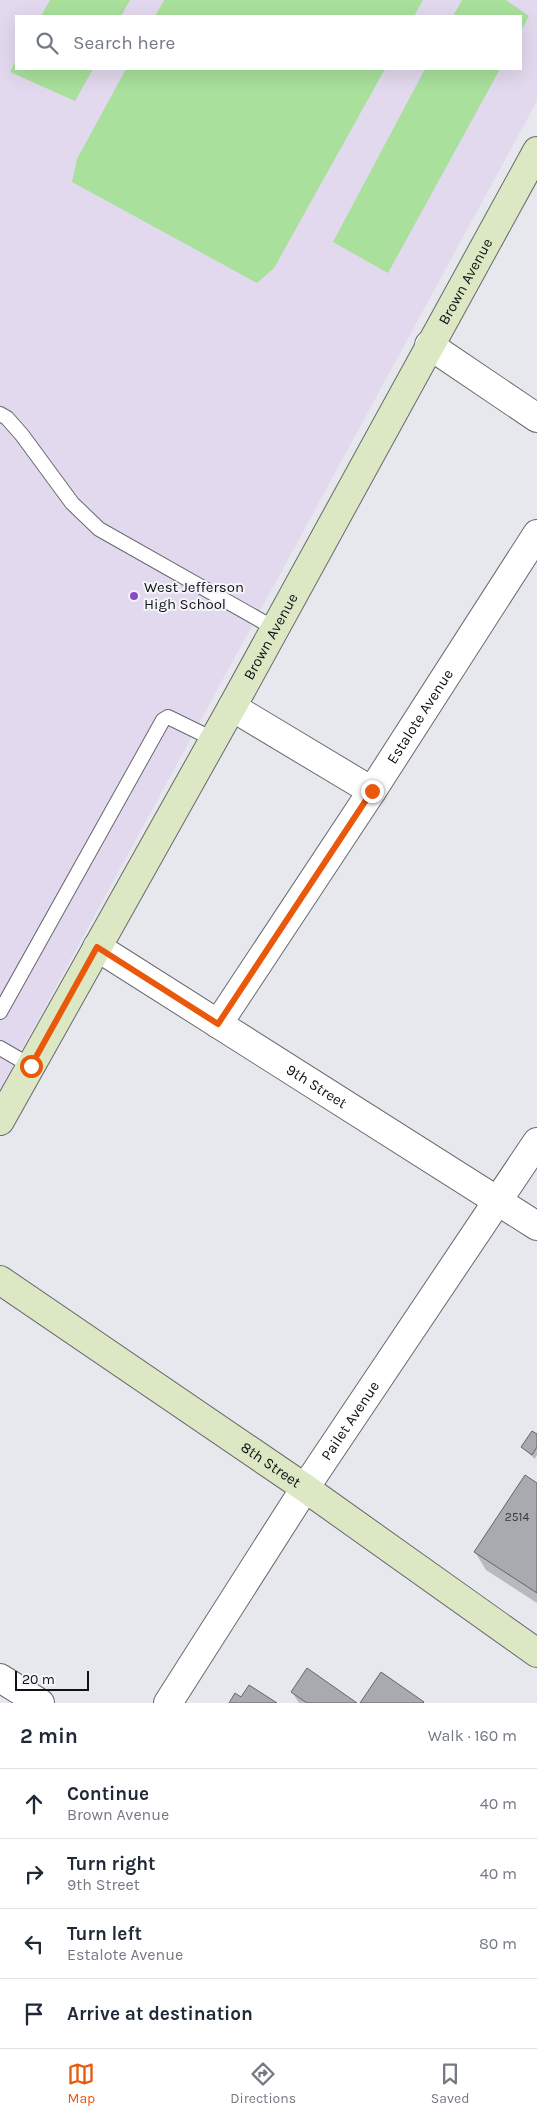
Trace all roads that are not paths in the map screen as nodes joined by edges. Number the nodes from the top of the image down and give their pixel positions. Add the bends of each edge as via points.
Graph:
1 (537, 151) edge
2 (429, 345) junction
3 (0, 414) edge
4 (537, 418) edge
5 (537, 534) edge
6 (274, 628) junction
7 (232, 707) junction
8 (213, 739) junction
9 (372, 791) junction
10 (97, 947) junction
11 (0, 1012) edge
12 (218, 1024) junction
13 (0, 1048) edge
14 (31, 1066) junction
15 (0, 1121) edge
16 (537, 1142) edge
17 (498, 1201) junction
18 (537, 1226) edge
19 (0, 1280) edge
20 (305, 1488) junction
21 (537, 1653) edge
22 (0, 1678) edge
23 (40, 1703) edge
24 (168, 1703) edge

1 - 2 street, Brown Avenue
2 - 4 street
2 - 6 street, Brown Avenue
3 - 6 lane via 22,435 72,503 100,529
5 - 9 street, Estalote Avenue
6 - 7 street, Brown Avenue
7 - 8 street, Brown Avenue
7 - 9 street
8 - 10 street, Brown Avenue
8 - 11 lane via 168,717 163,720
9 - 12 street, Estalote Avenue
10 - 12 street, 9th Street
10 - 14 street, Brown Avenue
12 - 17 street, 9th Street
13 - 14 lane
14 - 15 street, Brown Avenue
16 - 17 street, Pailet Avenue
17 - 18 street, 9th Street
17 - 20 street, Pailet Avenue
19 - 20 street, 8th Street
20 - 21 street, 8th Street
20 - 24 street, Pailet Avenue
22 - 23 street

